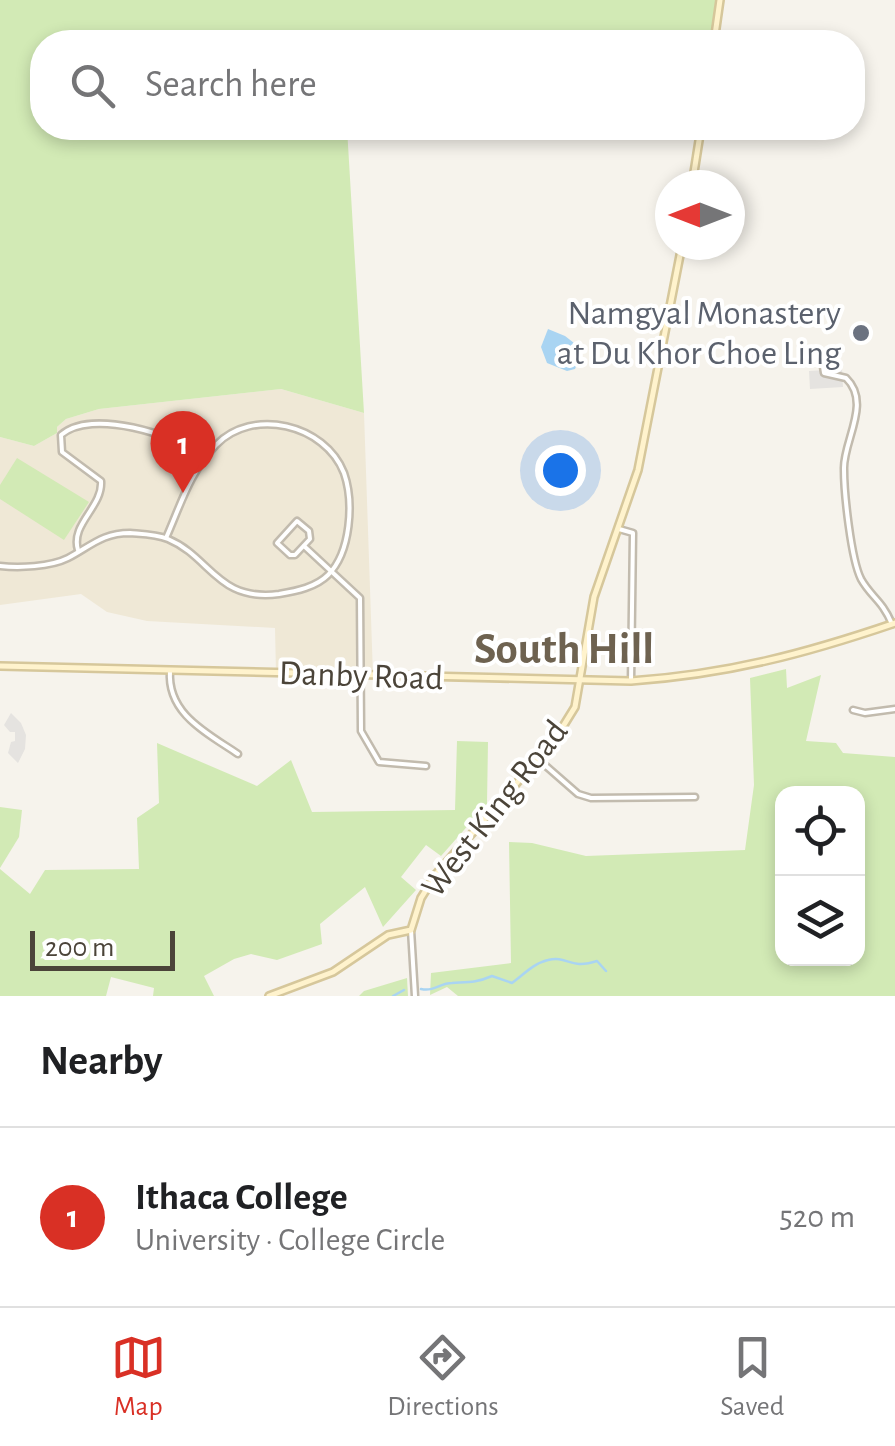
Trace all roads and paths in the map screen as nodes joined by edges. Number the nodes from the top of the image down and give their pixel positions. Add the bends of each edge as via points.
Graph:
1 (720, 0) edge
2 (716, 30) edge
3 (699, 140) edge
4 (694, 170) edge
5 (679, 260) edge
6 (821, 354) dead end
7 (205, 458) junction
8 (618, 529) junction
9 (166, 538) junction
10 (304, 546) junction
11 (78, 550) junction
12 (0, 566) edge
13 (332, 572) junction
14 (893, 624) edge
15 (0, 666) edge
16 (170, 670) junction
17 (361, 676) junction
18 (631, 681) junction
19 (579, 682) junction
20 (895, 709) edge
21 (853, 710) dead end
22 (238, 754) dead end
23 (538, 759) junction
24 (426, 766) dead end
25 (695, 797) dead end
26 (411, 930) junction
27 (269, 996) edge
28 (415, 996) edge

1 - 2 street
3 - 4 street
5 - 8 street, West King Road via 638,470
6 - 14 street via 824,374 846,378 854,390 855,426 844,465 854,552 859,575
7 - 9 street
7 - 11 street via 170,436 91,424 65,432 62,452 101,481 99,498 78,532
7 - 13 street via 238,429 259,424 280,424 315,439 343,470 349,495 349,520
8 - 18 street via 633,533
8 - 19 street, West King Road via 594,597
9 - 11 street via 109,534
9 - 13 street via 238,591 256,595 306,588
10 - 10 street via 310,534 297,521 277,543 290,555
10 - 13 street
11 - 12 street via 59,561
13 - 17 street via 360,598
14 - 18 street, Danby Road via 771,662
15 - 16 street, Danby Road
16 - 17 street, Danby Road
16 - 22 street via 182,714
17 - 19 street, Danby Road
17 - 24 street via 361,731 371,754 378,762
18 - 19 street, Danby Road
19 - 23 street, West King Road via 569,720
20 - 21 street
23 - 25 street via 591,798
23 - 26 street, West King Road via 436,874
26 - 27 street via 388,935 333,972
26 - 28 street, West King Road

